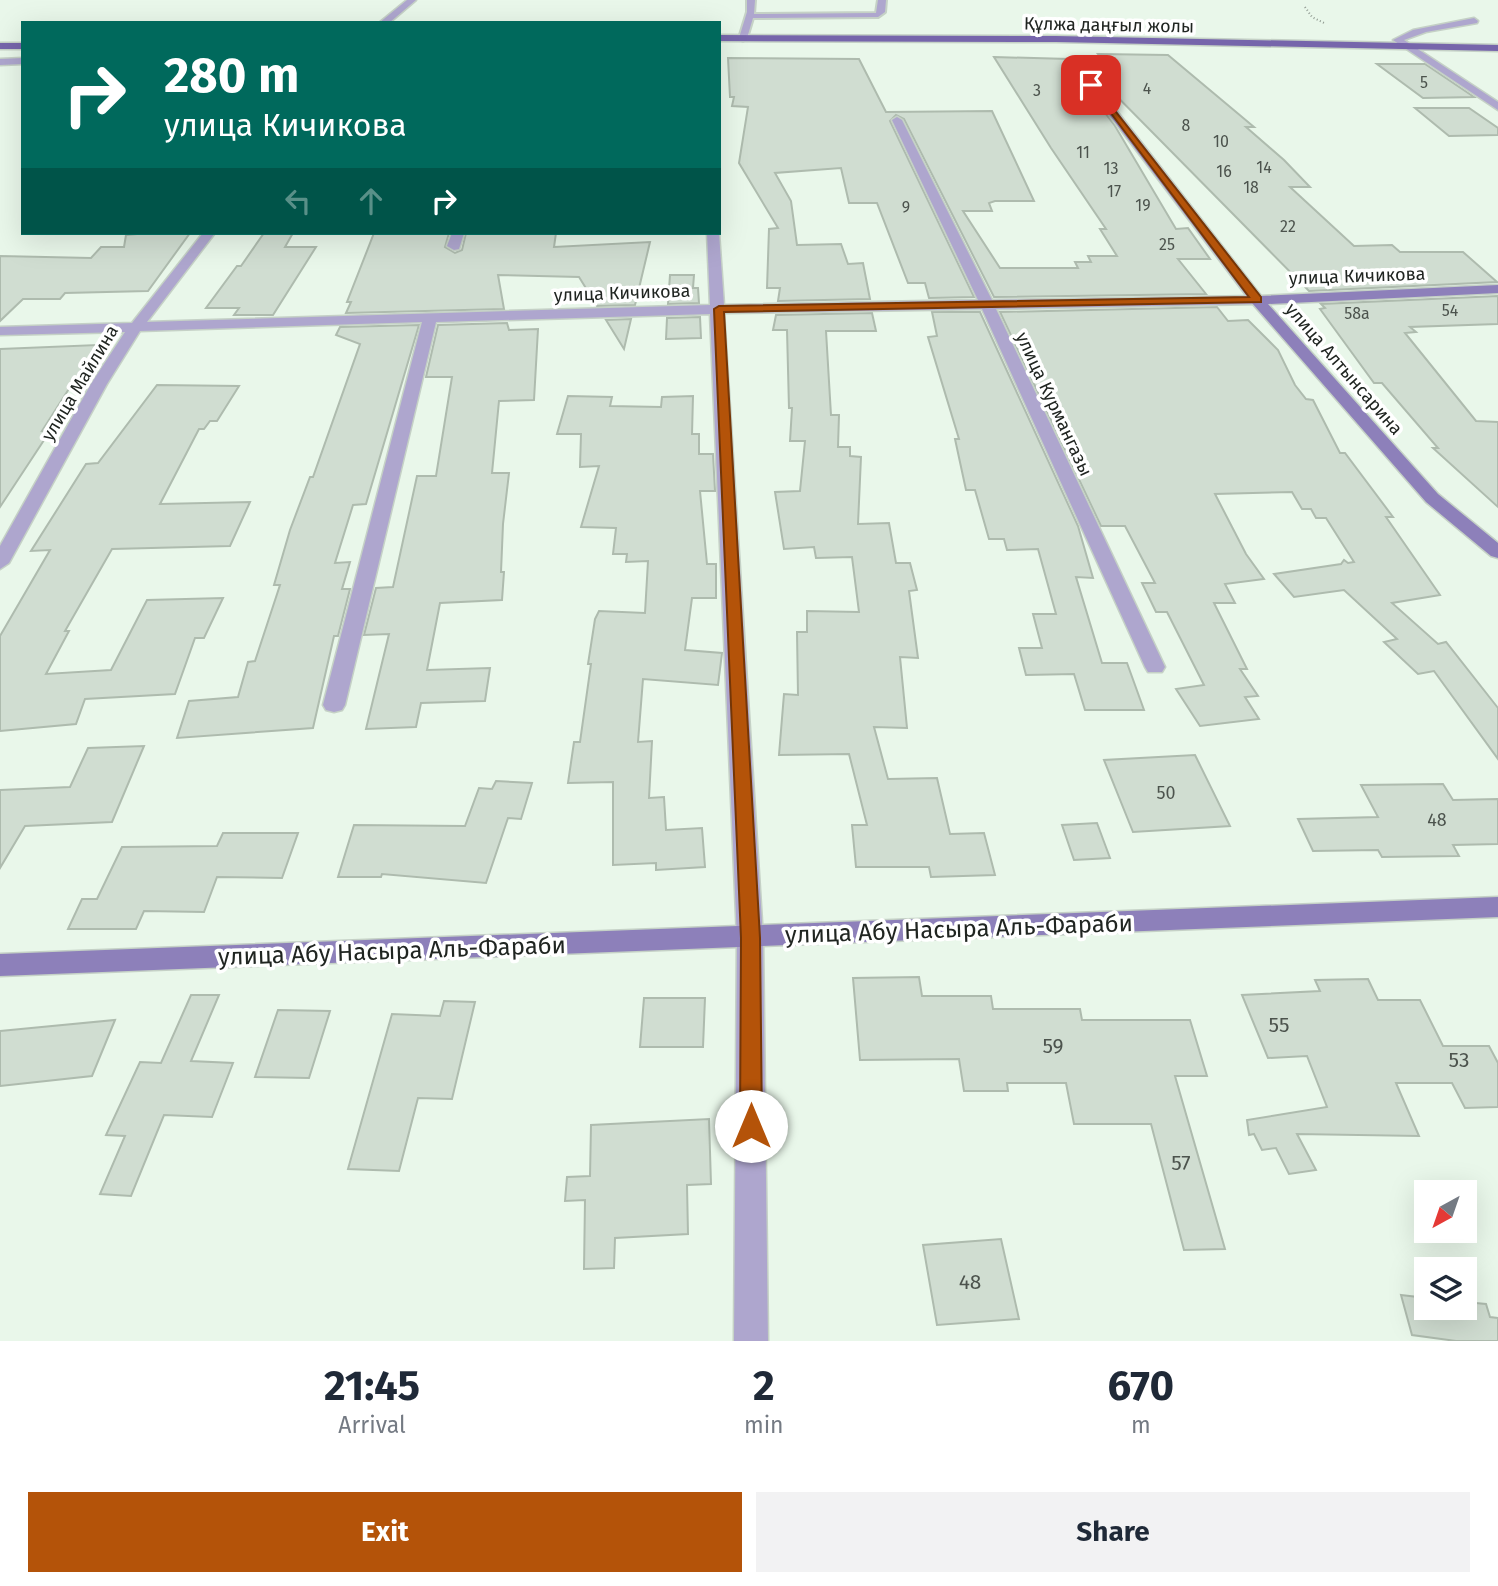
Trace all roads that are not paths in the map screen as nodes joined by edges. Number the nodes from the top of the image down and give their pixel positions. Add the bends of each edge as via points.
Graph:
1 (412, 0) edge
2 (751, 0) edge
3 (882, 0) edge
4 (750, 16) junction
5 (386, 21) edge
6 (1474, 21) dead end
7 (721, 38) edge
8 (743, 38) junction
9 (0, 46) edge
10 (21, 46) edge
11 (1406, 46) junction
12 (1498, 48) edge
13 (21, 61) edge
14 (0, 62) edge
15 (1074, 62) dead end
16 (1498, 107) edge
17 (897, 120) dead end
18 (207, 235) edge
19 (713, 235) edge
20 (1498, 289) edge
21 (1257, 300) junction
22 (987, 304) junction
23 (719, 309) junction
24 (430, 318) junction
25 (135, 328) junction
26 (0, 331) edge
27 (1498, 552) edge
28 (0, 563) edge
29 (1155, 667) dead end
30 (334, 705) dead end
31 (1498, 907) edge
32 (750, 938) junction
33 (0, 965) edge
34 (751, 1341) edge

1 - 5 street
2 - 4 lane
3 - 4 lane via 878,15
4 - 8 lane
6 - 11 street via 1411,32 1398,40
7 - 8 main road, Құлжа даңғыл жолы
8 - 11 main road, Құлжа даңғыл жолы
9 - 10 main road
11 - 12 main road, Құлжа даңғыл жолы
11 - 16 street
13 - 14 street
15 - 21 street, улица Алтынсарина
17 - 22 street, улица Курмангазы
18 - 25 street, улица Майлина
19 - 23 street
20 - 21 street, улица Кичикова
21 - 22 street, улица Кичикова
21 - 27 street, улица Алтынсарина via 1432,498
22 - 23 street, улица Кичикова
22 - 29 street, улица Курмангазы
23 - 24 street, улица Кичикова
23 - 32 street
24 - 25 street, улица Кичикова
24 - 30 street
25 - 26 street, улица Кичикова
25 - 28 street, улица Майлина
31 - 32 street, улица Абу Насыра Аль-Фараби
32 - 33 street, улица Абу Насыра Аль-Фараби
32 - 34 street

